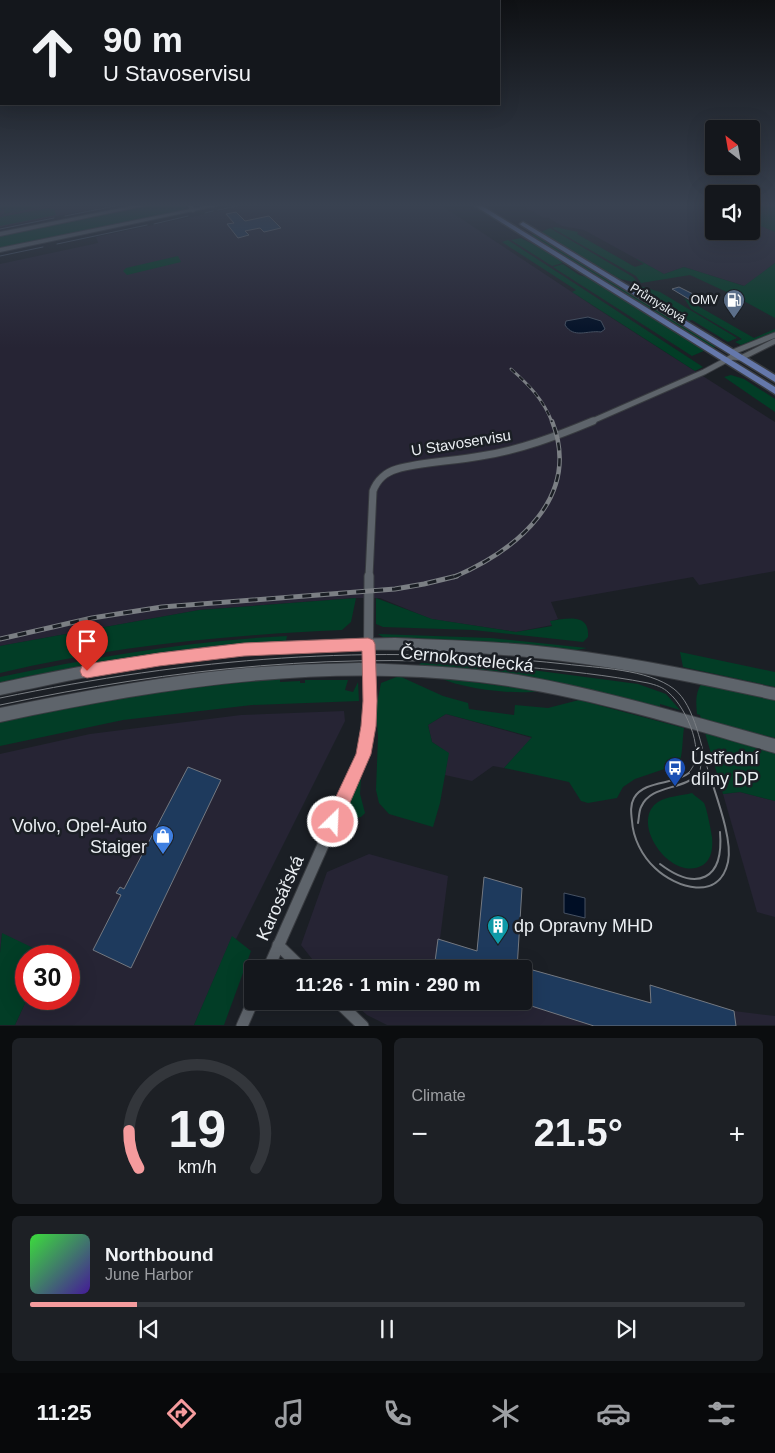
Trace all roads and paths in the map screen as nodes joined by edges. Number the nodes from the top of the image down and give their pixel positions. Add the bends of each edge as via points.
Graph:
1 (556, 252) edge
2 (567, 252) edge
3 (775, 335) edge
4 (775, 341) edge
5 (733, 357) junction
6 (775, 379) edge
7 (775, 391) edge
8 (368, 644) junction
9 (369, 670) junction
10 (0, 689) edge
11 (775, 694) edge
12 (0, 715) edge
13 (775, 746) edge
14 (278, 946) junction
15 (272, 960) edge
16 (293, 960) edge
17 (249, 1010) edge
18 (346, 1010) edge
19 (242, 1026) edge
20 (363, 1026) edge

1 - 5 main road, Průmyslová
2 - 5 main road, Průmyslová
3 - 5 street
4 - 5 street
5 - 6 main road, Průmyslová
5 - 7 main road, Průmyslová
5 - 8 street, U Stavoservisu via 558,436 483,456 404,467 383,476 373,490
8 - 9 street, U Stavoservisu
8 - 10 main road, Černokostelecká via 244,650 168,658
8 - 11 main road, Černokostelecká via 472,647 555,654 668,671
9 - 12 main road, Černokostelecká via 280,673 179,682
9 - 13 main road, Černokostelecká via 458,674 553,688
9 - 14 street, Karosářská via 369,726 363,754
14 - 15 street, Karosářská
14 - 16 street
17 - 19 street
18 - 20 street

